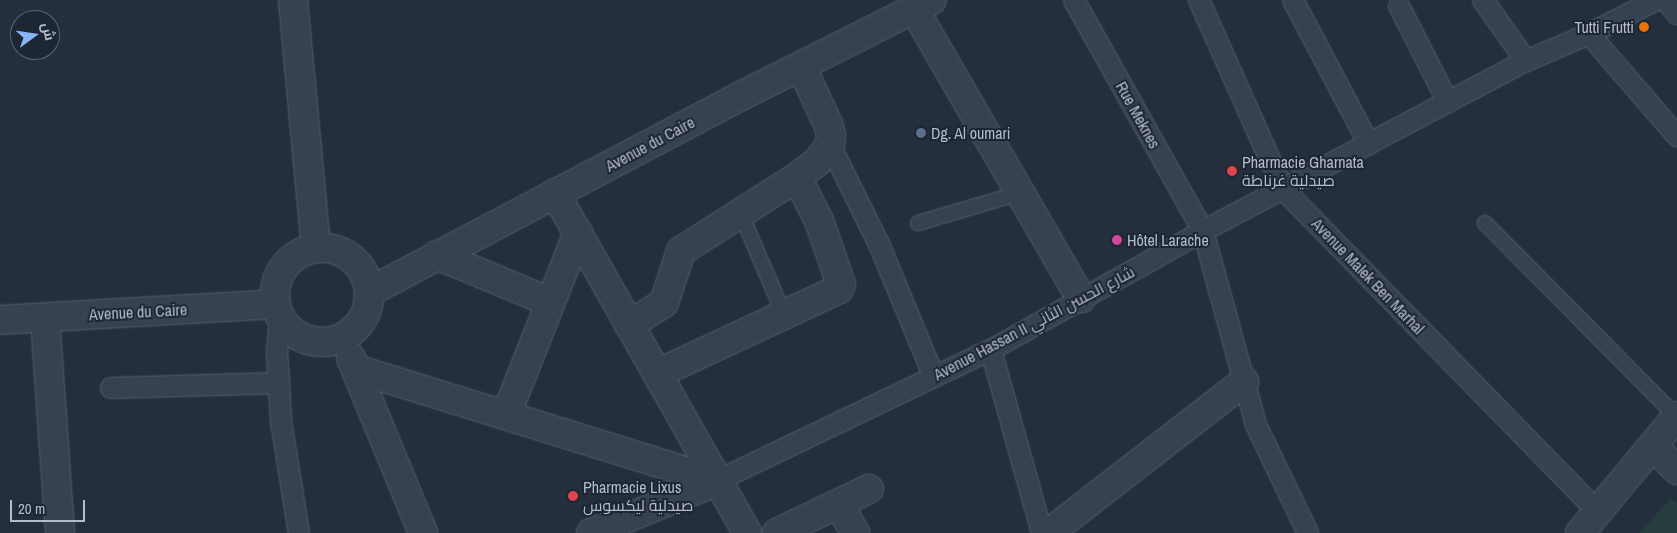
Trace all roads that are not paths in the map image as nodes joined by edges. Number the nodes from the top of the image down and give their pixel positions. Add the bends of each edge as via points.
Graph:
1 (293, 0) edge
2 (1074, 0) edge
3 (1199, 0) edge
4 (1293, 0) edge
5 (1483, 0) edge
6 (1656, 0) edge
7 (1666, 0) edge
8 (921, 3) edge
9 (1399, 6) dead end
10 (1677, 14) edge
11 (1589, 34) junction
12 (1526, 61) junction
13 (801, 66) junction
14 (1448, 102) junction
15 (1677, 136) edge
16 (1369, 144) junction
17 (830, 145) junction
18 (797, 176) junction
19 (1283, 189) junction
20 (1020, 193) junction
21 (555, 194) junction
22 (741, 214) junction
23 (918, 223) dead end
24 (1485, 223) dead end
25 (1202, 231) junction
26 (578, 233) junction
27 (316, 247) junction
28 (437, 255) junction
29 (369, 292) junction
30 (1081, 298) junction
31 (550, 302) junction
32 (278, 311) junction
33 (784, 315) junction
34 (45, 318) junction
35 (0, 320) edge
36 (629, 325) junction
37 (343, 338) junction
38 (991, 350) junction
39 (356, 369) junction
40 (657, 374) junction
41 (934, 377) junction
42 (1244, 382) junction
43 (279, 384) junction
44 (111, 388) dead end
45 (506, 415) junction
46 (1677, 416) edge
47 (1653, 446) junction
48 (1677, 470) edge
49 (717, 481) junction
50 (869, 489) dead end
51 (839, 504) junction
52 (1598, 512) junction
53 (60, 533) edge
54 (299, 533) edge
55 (423, 533) edge
56 (591, 533) edge
57 (747, 533) edge
58 (777, 533) edge
59 (855, 533) edge
60 (1042, 533) edge
61 (1049, 533) edge
62 (1308, 533) edge
63 (1580, 533) edge

1 - 27 street
2 - 25 street, Rue Meknes
3 - 19 street, Avenue Malek Ben Marhal
4 - 16 street
5 - 12 street
6 - 11 street, Avenue Hassan II شارع الحسن الثاني
7 - 10 street
8 - 13 street, Avenue du Caire
8 - 20 street
9 - 14 street
11 - 12 street, Avenue Hassan II شارع الحسن الثاني
11 - 15 street
12 - 14 street, Avenue Hassan II شارع الحسن الثاني
13 - 17 street via 828,124
13 - 21 street, Avenue du Caire
14 - 16 street, Avenue Hassan II شارع الحسن الثاني
16 - 19 street, Avenue Hassan II شارع الحسن الثاني
17 - 18 street via 817,162
17 - 41 street via 879,244
18 - 22 street
18 - 33 street via 841,284 840,289
19 - 25 street, Avenue Hassan II شارع الحسن الثاني
19 - 52 street, Avenue Malek Ben Marhal
20 - 23 lane
20 - 30 street
21 - 26 street
21 - 28 street, Avenue du Caire
22 - 33 lane
22 - 36 street via 681,251 664,303
24 - 46 lane
25 - 30 street, Avenue Hassan II شارع الحسن الثاني
25 - 42 street, Rue Meknes
26 - 31 street
26 - 36 street
27 - 29 street via 339,250 351,257 367,279
27 - 32 street via 298,254 279,275 275,290
28 - 29 street, Avenue du Caire
28 - 31 street
29 - 37 street via 364,320
30 - 38 street, Avenue Hassan II شارع الحسن الثاني
31 - 45 street
32 - 34 street, Avenue du Caire
32 - 37 street via 289,330 301,338 315,343
32 - 43 street
33 - 40 street
34 - 35 street, Avenue du Caire
34 - 53 street
36 - 40 street
37 - 39 street
38 - 41 street, Avenue Hassan II شارع الحسن الثاني
38 - 60 street
39 - 45 street
39 - 55 street
40 - 49 street
41 - 49 street, Avenue Hassan II شارع الحسن الثاني
42 - 61 street
42 - 62 street, Rue Meknes via 1256,425
43 - 44 street
43 - 54 street via 281,422
45 - 49 street
46 - 47 street
47 - 48 street
47 - 52 street
49 - 56 street, Avenue Hassan II شارع الحسن الثاني
49 - 57 street
50 - 51 street
51 - 58 street
51 - 59 street
52 - 63 street

